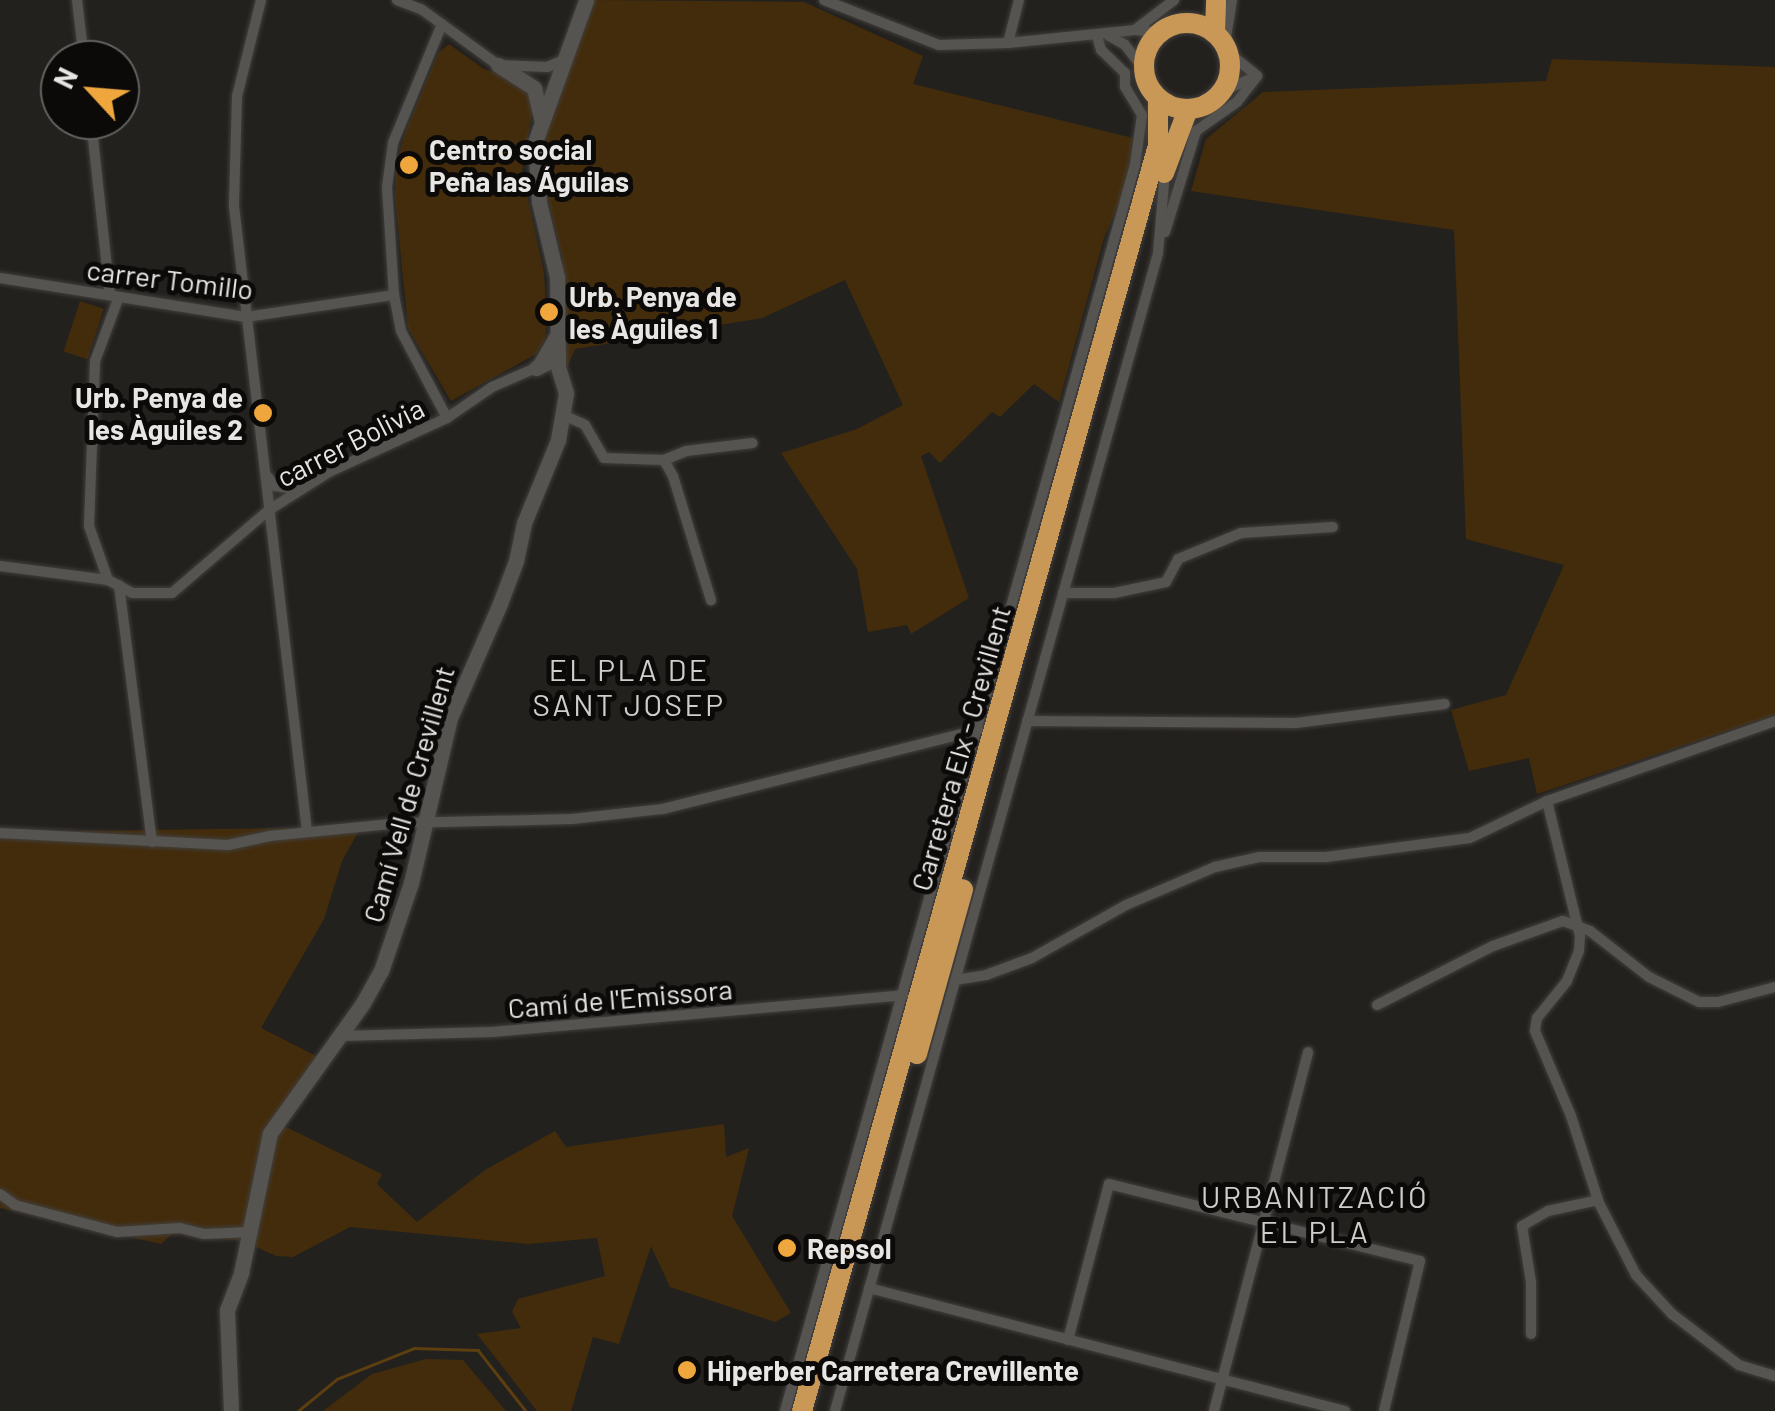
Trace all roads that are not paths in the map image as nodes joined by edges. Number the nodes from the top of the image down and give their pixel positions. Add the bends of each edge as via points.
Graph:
1 (78, 0) edge
2 (260, 0) edge
3 (397, 0) edge
4 (586, 0) edge
5 (824, 0) edge
6 (1020, 0) edge
7 (1174, 0) edge
8 (1196, 0) edge
9 (1216, 0) edge
10 (1232, 0) edge
11 (442, 24) junction
12 (1169, 28) junction
13 (1135, 30) junction
14 (1103, 36) junction
15 (82, 40) edge
16 (1008, 43) junction
17 (1223, 43) junction
18 (568, 58) junction
19 (498, 64) junction
20 (538, 67) junction
21 (1144, 69) junction
22 (1257, 76) junction
23 (555, 86) junction
24 (534, 88) junction
25 (1223, 91) junction
26 (1158, 98) junction
27 (1188, 109) junction
28 (541, 119) junction
29 (93, 140) edge
30 (1166, 167) junction
31 (1135, 228) junction
32 (1158, 253) junction
33 (0, 278) edge
34 (394, 294) junction
35 (114, 297) junction
36 (1096, 312) junction
37 (246, 317) junction
38 (556, 334) junction
39 (558, 357) junction
40 (536, 368) junction
41 (563, 414) junction
42 (446, 418) junction
43 (753, 444) dead end
44 (664, 460) junction
45 (266, 475) junction
46 (300, 490) junction
47 (269, 510) junction
48 (1332, 527) dead end
49 (0, 566) edge
50 (113, 583) junction
51 (1063, 593) junction
52 (711, 600) dead end
53 (1445, 704) dead end
54 (1027, 721) junction
55 (1775, 721) edge
56 (978, 730) junction
57 (1546, 801) junction
58 (424, 824) junction
59 (308, 832) junction
60 (0, 833) edge
61 (152, 842) junction
62 (1576, 924) junction
63 (954, 980) junction
64 (1775, 987) edge
65 (903, 995) junction
66 (1377, 1005) dead end
67 (340, 1036) junction
68 (1308, 1052) dead end
69 (0, 1194) edge
70 (1598, 1200) junction
71 (1265, 1223) junction
72 (251, 1232) junction
73 (869, 1288) junction
74 (1531, 1334) dead end
75 (1068, 1340) junction
76 (1775, 1376) edge
77 (1222, 1379) junction
78 (831, 1410) edge
79 (231, 1411) edge
80 (785, 1411) edge
81 (802, 1411) edge
82 (1214, 1411) edge
83 (1345, 1411) edge
84 (1384, 1411) edge

1 - 15 street
2 - 37 street via 243,58 233,152
3 - 11 street
4 - 18 street, Camí Vell de Crevillent
5 - 16 street via 939,45
6 - 16 street
7 - 13 street
8 - 12 highway
9 - 17 highway
10 - 17 street
11 - 19 street
11 - 34 street via 388,163
12 - 13 street
12 - 17 highway via 1194,23
12 - 21 highway via 1146,52
13 - 14 street
14 - 16 street
14 - 21 street via 1126,45
14 - 36 street via 1101,50 1125,73 1125,87 1142,115
17 - 22 street
17 - 25 highway via 1230,72
18 - 20 street
18 - 23 street, Camí Vell de Crevillent
19 - 20 street
19 - 24 street
20 - 23 street
21 - 26 highway
22 - 25 street
22 - 32 street via 1237,102 1196,132
23 - 24 street
23 - 28 street, Camí Vell de Crevillent
24 - 28 street
25 - 27 highway
26 - 27 highway
26 - 31 highway, Carretera Elx - Crevillent via 1158,146
27 - 30 highway, Carretera Elx - Crevillent
28 - 38 street, Camí Vell de Crevillent via 534,142 539,202 557,277
29 - 35 street
30 - 32 street
30 - 78 highway, Carretera Elx - Crevillent
31 - 36 street
31 - 81 highway, Carretera Elx - Crevillent
32 - 51 street
33 - 35 street, carrer Tomillo
34 - 37 street, carrer Tomillo
34 - 42 street via 402,331
35 - 37 street, carrer Tomillo
35 - 50 street via 95,361 89,526
36 - 56 street
37 - 45 street
38 - 39 street, Camí Vell de Crevillent
38 - 40 street
39 - 40 street
39 - 41 street, Camí Vell de Crevillent
40 - 42 street, carrer Bolivia
41 - 44 street via 585,425 604,458
41 - 58 street, Camí Vell de Crevillent via 516,561 450,718
42 - 46 street, carrer Bolivia
43 - 44 street
44 - 52 street
45 - 46 street via 275,486
45 - 47 street
46 - 47 street, carrer Bolivia
47 - 50 street, carrer Bolivia via 172,593 142,594
47 - 59 street
48 - 51 street via 1242,533 1178,558 1166,582 1114,593
49 - 50 street, carrer Bolivia
50 - 61 street
51 - 54 street
53 - 54 street via 1296,722
54 - 63 street
55 - 57 street
56 - 58 street via 663,809
56 - 65 street
57 - 62 street
57 - 63 street via 1470,838 1215,866 1032,958
58 - 59 street
58 - 67 street, Camí Vell de Crevillent via 381,971
59 - 61 street via 228,845
60 - 61 street
62 - 64 street via 1650,977 1699,1002
62 - 66 street via 1548,924 1492,946
62 - 70 street via 1575,967 1537,1018 1535,1031
63 - 73 street
65 - 67 street, Camí de l'Emissora via 492,1032
65 - 80 street
67 - 72 street, Camí Vell de Crevillent via 270,1133
68 - 71 street
69 - 72 street via 14,1205 117,1232
70 - 74 street via 1548,1211 1522,1226 1532,1282
70 - 76 street via 1636,1276 1672,1314 1739,1365
71 - 75 street via 1110,1184
71 - 77 street
71 - 84 street via 1420,1261
72 - 79 street, Camí Vell de Crevillent via 228,1310
73 - 75 street
73 - 78 street
75 - 77 street
77 - 82 street
77 - 83 street

